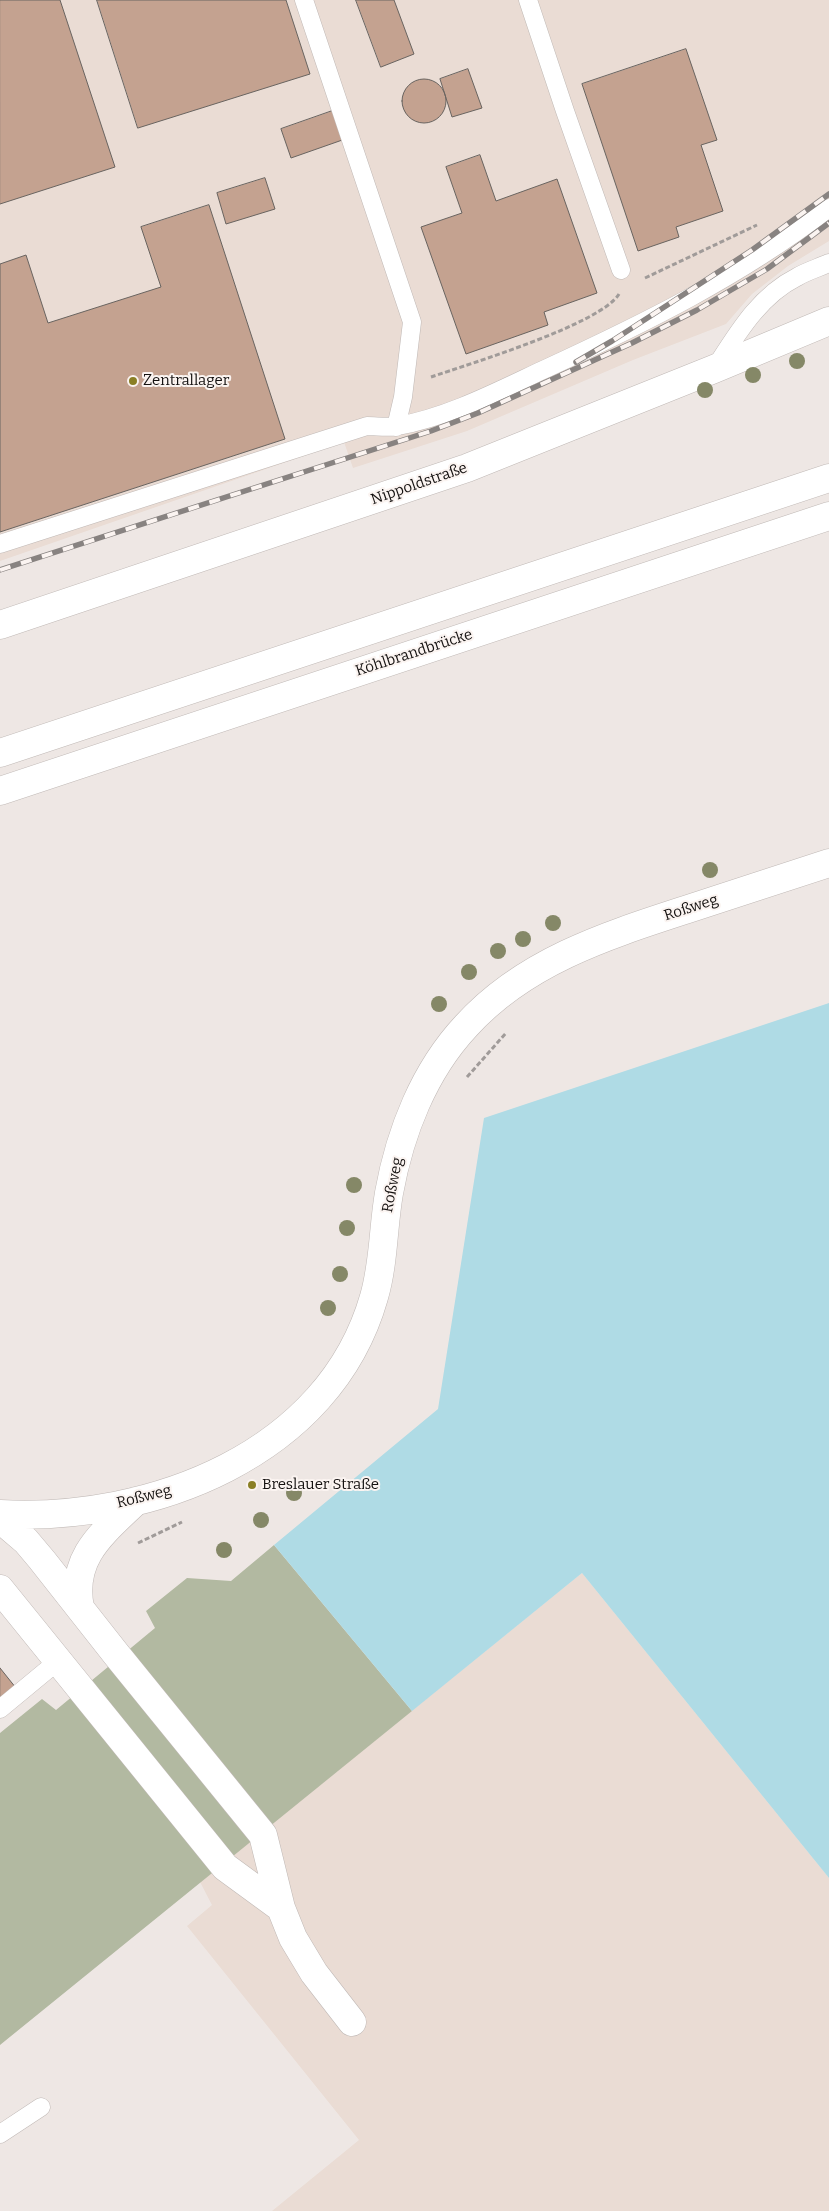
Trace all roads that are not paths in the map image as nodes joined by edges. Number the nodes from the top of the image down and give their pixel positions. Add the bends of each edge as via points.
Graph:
1 (304, 0) edge
2 (528, 0) edge
3 (829, 208) edge
4 (829, 263) edge
5 (621, 270) dead end
6 (829, 321) edge
7 (714, 369) junction
8 (396, 427) junction
9 (829, 478) edge
10 (829, 516) edge
11 (0, 544) edge
12 (0, 625) edge
13 (0, 753) edge
14 (0, 791) edge
15 (829, 863) edge
16 (136, 1501) junction
17 (0, 1514) edge
18 (0, 1519) edge
19 (0, 1589) edge
20 (80, 1608) junction
21 (58, 1662) junction
22 (0, 1709) edge
23 (281, 1908) junction
24 (352, 2022) dead end
25 (41, 2107) dead end
26 (0, 2134) edge

1 - 8 lane via 412,322 403,398
2 - 5 lane
3 - 8 lane via 760,257 628,331 445,413
4 - 7 lane via 796,277 763,302
6 - 7 street, Nippoldstraße
7 - 12 street, Nippoldstraße via 467,468
8 - 11 lane via 368,426
9 - 13 street
10 - 14 street, Köhlbrandbrücke
15 - 16 street, Roßweg via 579,947 551,961 485,1006 464,1027 439,1061 417,1099 403,1136 389,1193 375,1295 362,1332 337,1375 302,1416 262,1447 195,1484
16 - 17 street, Roßweg via 58,1512
16 - 20 street via 98,1538 82,1562 77,1585
18 - 20 street via 26,1541
19 - 21 street
20 - 23 street via 263,1835
21 - 22 lane
21 - 23 street via 225,1867
23 - 24 street via 306,1961
25 - 26 lane

